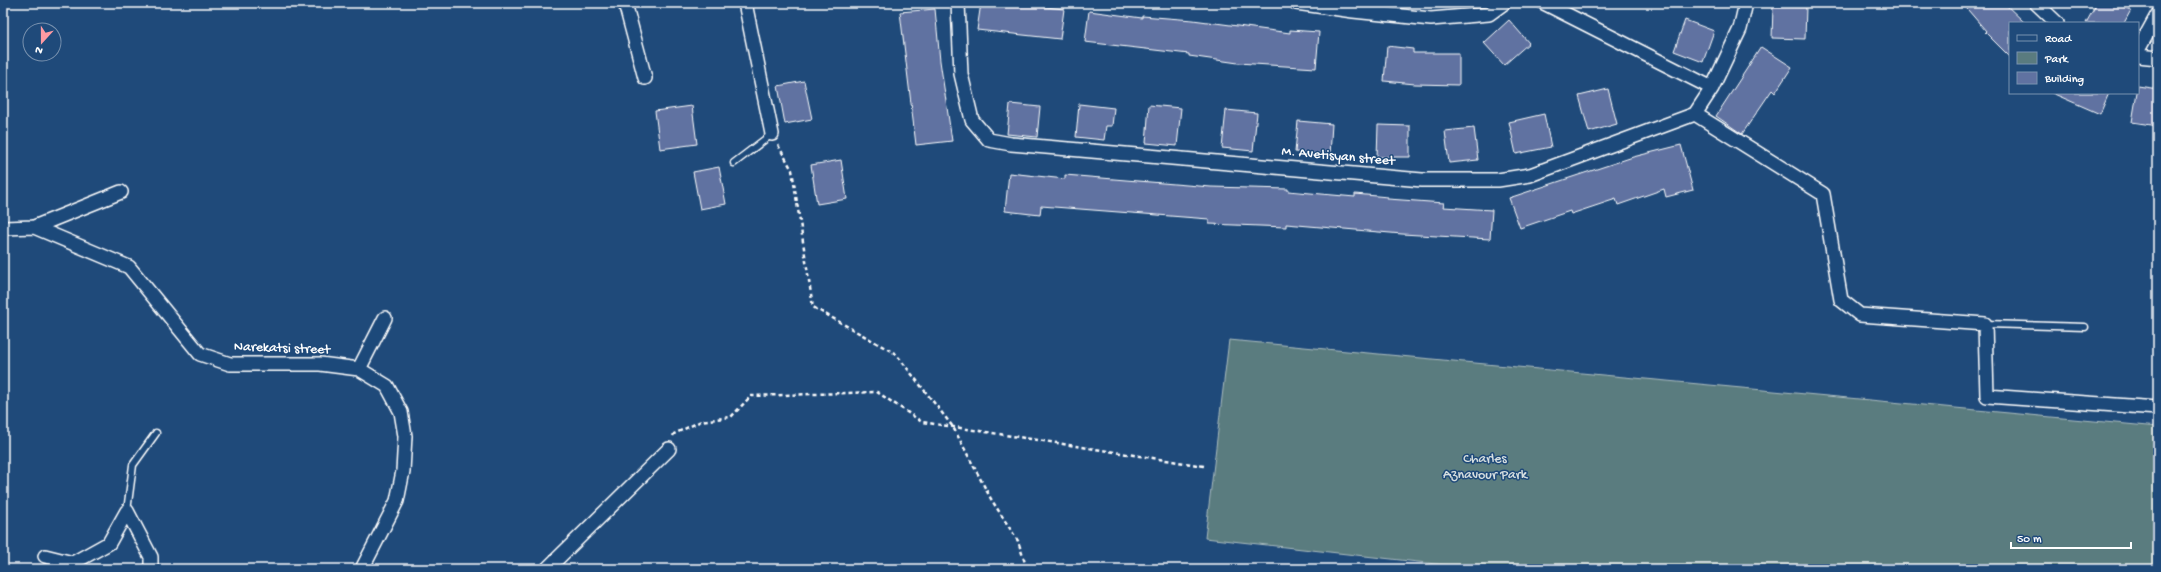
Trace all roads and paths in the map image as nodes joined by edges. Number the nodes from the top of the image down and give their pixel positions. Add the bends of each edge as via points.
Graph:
1 (625, 3) edge
2 (745, 3) edge
3 (958, 3) edge
4 (1296, 3) edge
5 (1504, 3) edge
6 (1544, 3) edge
7 (1746, 3) edge
8 (2036, 3) edge
9 (2158, 14) edge
10 (2056, 22) edge
11 (2139, 48) edge
12 (2139, 56) edge
13 (2158, 58) edge
14 (645, 78) dead end
15 (1712, 88) junction
16 (1695, 114) junction
17 (772, 134) junction
18 (734, 163) dead end
19 (121, 192) dead end
20 (34, 227) junction
21 (3, 228) edge
22 (385, 318) dead end
23 (1985, 324) junction
24 (2085, 327) dead end
25 (359, 370) junction
26 (2158, 408) edge
27 (953, 427) junction
28 (156, 433) dead end
29 (669, 449) joint
30 (1204, 466) dead end
31 (127, 511) junction
32 (45, 556) dead end
33 (151, 569) edge
34 (362, 569) edge
35 (547, 569) edge
36 (1027, 569) edge

1 - 14 street
2 - 17 street
3 - 16 street, M. Avetisyan street via 961,74 972,120 988,140 1010,144 1422,180 1498,180 1530,175
4 - 5 street via 1431,18 1489,14
6 - 15 street
7 - 15 street via 1740,30
8 - 10 street
9 - 11 street
12 - 13 street
15 - 16 street
16 - 23 street via 1824,194 1841,300 1860,315
17 - 18 lane
17 - 27 path via 792,170 813,307 896,354
19 - 20 street
20 - 21 street, Narekatsi street
20 - 25 street, Narekatsi street via 129,267 200,354 230,364 320,364
22 - 25 street
23 - 24 lane
23 - 26 street via 1987,396
25 - 34 street, Narekatsi street via 387,386 401,412 405,436 403,471 397,501
27 - 29 path via 922,422 877,392 751,396 731,417 701,421 674,434
27 - 30 path
27 - 36 path via 991,499 1018,542
28 - 31 lane via 133,465
29 - 35 street
31 - 32 street via 109,544 73,563
31 - 33 street via 151,557

